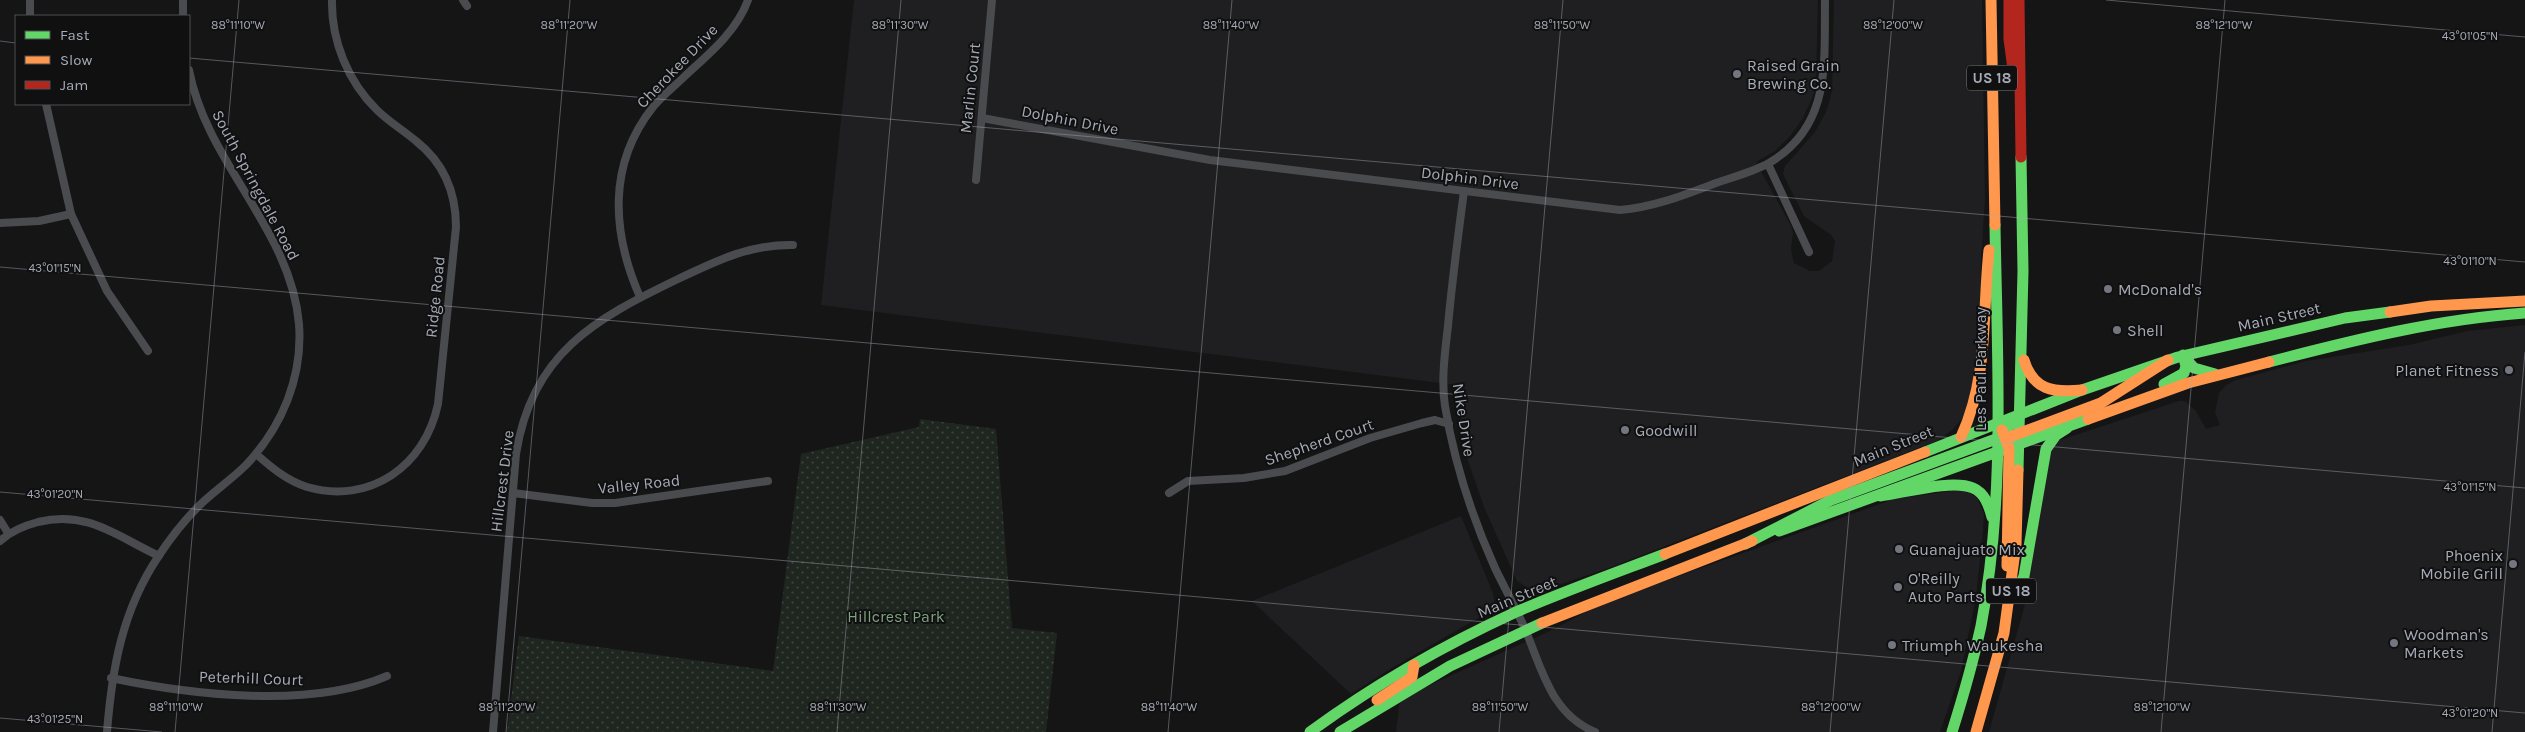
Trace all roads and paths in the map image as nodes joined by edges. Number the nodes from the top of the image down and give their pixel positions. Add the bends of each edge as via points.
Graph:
1 (30, 0) edge
2 (184, 0) edge
3 (332, 0) edge
4 (748, 0) edge
5 (992, 0) edge
6 (1825, 0) edge
7 (1991, 0) edge
8 (2009, 0) edge
9 (2019, 0) edge
10 (30, 15) edge
11 (183, 15) edge
12 (190, 74) edge
13 (46, 105) edge
14 (982, 118) junction
15 (2020, 121) junction
16 (1768, 164) junction
17 (976, 180) dead end
18 (1464, 191) junction
19 (1994, 208) junction
20 (71, 214) junction
21 (0, 223) edge
22 (793, 245) dead end
23 (1809, 252) dead end
24 (640, 297) junction
25 (2525, 301) edge
26 (2431, 306) junction
27 (2525, 313) edge
28 (2433, 324) junction
29 (148, 351) dead end
30 (2022, 352) junction
31 (2183, 356) junction
32 (2168, 360) junction
33 (2219, 374) junction
34 (2082, 390) junction
35 (2107, 413) junction
36 (2020, 416) junction
37 (1450, 424) junction
38 (1996, 424) junction
39 (2067, 428) junction
40 (2019, 434) junction
41 (1961, 437) junction
42 (2007, 441) junction
43 (1996, 453) junction
44 (256, 454) junction
45 (768, 481) dead end
46 (513, 493) junction
47 (1169, 493) dead end
48 (1880, 496) junction
49 (0, 520) edge
50 (1994, 529) junction
51 (8, 534) junction
52 (0, 541) edge
53 (1745, 544) junction
54 (158, 556) junction
55 (2009, 605) junction
56 (1517, 612) junction
57 (1525, 630) junction
58 (1414, 665) junction
59 (388, 676) dead end
60 (111, 678) junction
61 (1368, 714) junction
62 (107, 732) edge
63 (493, 732) edge
64 (1310, 732) edge
65 (1340, 732) edge
66 (1595, 732) edge
67 (1952, 732) edge
68 (1976, 732) edge

1 - 10 street
2 - 11 street
3 - 44 street, Ridge Road via 337,42 356,84 378,111 416,140 437,162 455,200 456,227 438,404 430,431 412,460 391,476 363,488 337,491 307,487 287,478
4 - 24 street, Cherokee Drive via 730,31 654,106 637,131 625,160 618,222 627,263
5 - 14 street, Marlin Court
6 - 16 street, Dolphin Drive via 1824,83 1815,113 1798,140
7 - 19 main road, Les Paul Parkway / US 18
8 - 15 main road via 2009,39
9 - 15 main road, Les Paul Parkway / US 18
12 - 44 street, South Springdale Road via 211,138 282,259 297,311 298,352 290,393 273,431
13 - 20 street
14 - 17 street, Marlin Court
14 - 18 street, Dolphin Drive via 1210,160
15 - 30 main road, Les Paul Parkway / US 18
16 - 18 street, Dolphin Drive via 1638,209 1620,210
16 - 23 street
18 - 37 street, Nike Drive via 1444,370 1445,406
19 - 38 main road, Les Paul Parkway / US 18
19 - 41 main road via 1986,271 1982,368 1975,404
20 - 21 street via 39,221
20 - 29 street via 107,291
22 - 24 street, Hillcrest Drive via 770,244 738,252
24 - 46 street, Hillcrest Drive via 583,332 539,384 520,430
25 - 26 main road, Main Street
26 - 28 main road
26 - 31 main road, Main Street via 2345,318
27 - 28 main road
28 - 33 main road via 2373,335
30 - 34 main road via 2030,376 2041,387 2055,392
30 - 36 main road, Les Paul Parkway / US 18
31 - 32 main road, Main Street
31 - 33 main road via 2194,368
31 - 35 main road via 2186,366 2181,376 2126,400
32 - 34 main road, Main Street
32 - 40 main road via 2101,403
33 - 35 main road
34 - 36 main road, Main Street
35 - 39 main road
36 - 38 main road, Main Street
36 - 40 main road, Les Paul Parkway / US 18
36 - 42 main road
37 - 47 street, Shepherd Court via 1435,420 1422,422 1285,471 1244,478 1188,481
37 - 56 street, Nike Drive via 1451,441 1472,507
38 - 41 main road, Main Street
38 - 42 main road, Les Paul Parkway / US 18
39 - 42 main road
39 - 55 main road via 2056,435 2046,449 2024,576
40 - 42 main road, Les Paul Parkway / US 18
41 - 56 main road, Main Street
42 - 43 main road via 2000,444
42 - 53 main road via 1831,500
42 - 55 main road, Les Paul Parkway / US 18 via 2016,544
43 - 48 main road, Main Street
43 - 50 main road, Les Paul Parkway / US 18
44 - 54 street, South Springdale Road via 189,516
45 - 46 street, Valley Road via 615,503 592,504
46 - 63 street, Hillcrest Drive
48 - 50 main road via 1969,487 1987,501
48 - 53 main road, Main Street
49 - 51 street
50 - 67 main road, Les Paul Parkway / US 18 via 1984,612 1966,690
51 - 52 street
51 - 54 street via 48,520 80,520 98,524
53 - 57 main road, Main Street
54 - 60 street, South Springdale Road via 130,610
55 - 68 main road, Les Paul Parkway / US 18 via 1994,674
56 - 57 street, Nike Drive
56 - 58 main road, Main Street
57 - 61 main road, Main Street via 1418,682
57 - 66 street, Nike Drive via 1544,679 1557,701 1569,716
58 - 61 main road via 1412,677 1379,698
58 - 64 main road, Main Street
59 - 60 street, Peterhill Court via 332,692 251,695
60 - 62 street, South Springdale Road
61 - 65 main road, Main Street

